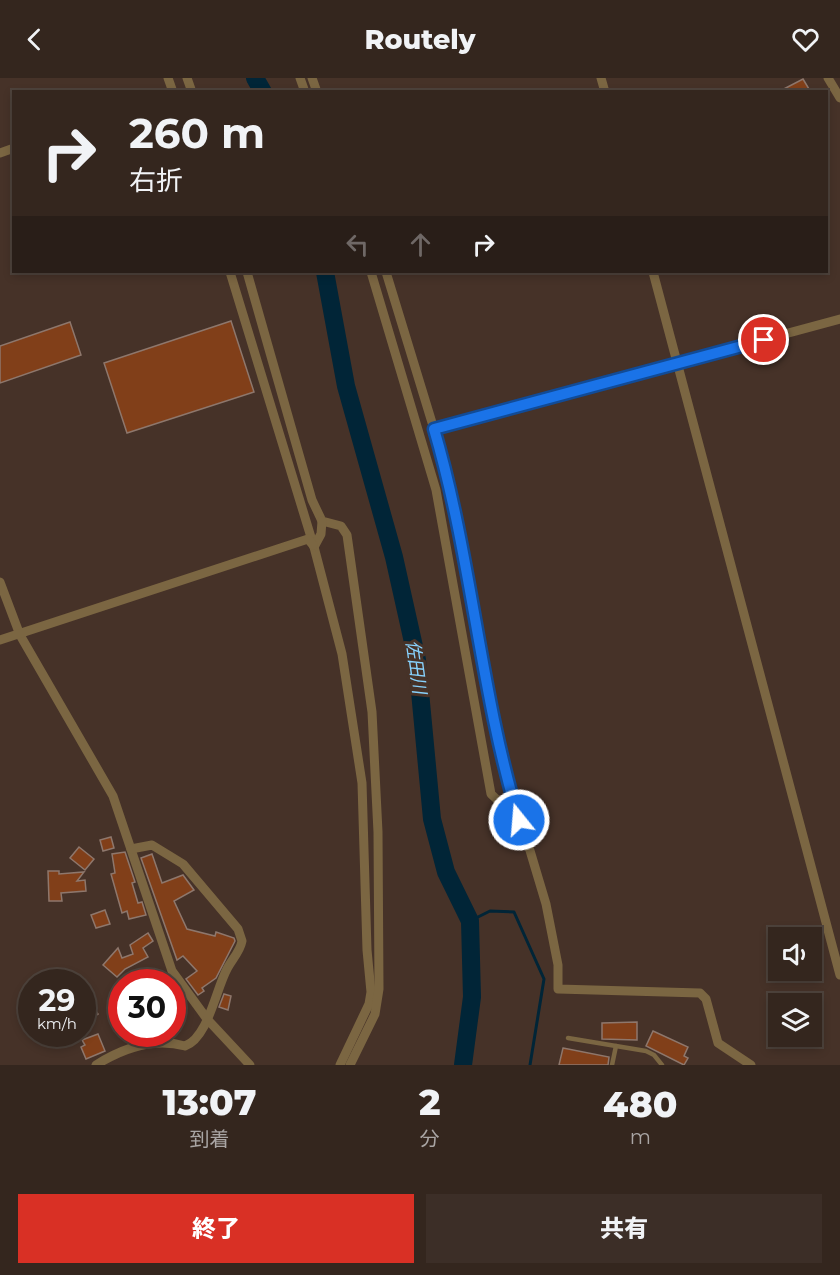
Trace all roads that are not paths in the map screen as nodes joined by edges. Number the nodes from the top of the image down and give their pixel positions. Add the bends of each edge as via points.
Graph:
1 (828, 78) edge
2 (840, 98) edge
3 (230, 273) edge
4 (247, 273) edge
5 (371, 273) edge
6 (386, 273) edge
7 (653, 273) edge
8 (840, 319) edge
9 (677, 364) junction
10 (434, 429) junction
11 (322, 521) junction
12 (314, 547) junction
13 (0, 582) edge
14 (20, 635) junction
15 (0, 640) edge
16 (519, 820) junction
17 (131, 849) junction
18 (840, 975) edge
19 (207, 1019) junction
20 (568, 1038) dead end
21 (616, 1046) junction
22 (96, 1065) edge
23 (250, 1065) edge
24 (340, 1065) edge
25 (350, 1065) edge
26 (612, 1065) edge
27 (662, 1065) edge
28 (752, 1065) edge

1 - 2 street
3 - 12 street
4 - 11 street via 312,500
5 - 16 street via 436,490 491,794
6 - 10 street
7 - 9 street
8 - 9 street
9 - 10 street
9 - 18 street
10 - 16 street via 463,541 496,736
11 - 12 street
11 - 25 street via 341,526 347,535 366,655 377,799 378,1005
12 - 14 street via 308,539
12 - 24 street via 342,654 362,783 371,992
13 - 14 street
14 - 15 street
14 - 17 street via 104,777
16 - 28 street via 546,904 558,965 558,989 700,993 706,999 718,1043
17 - 19 street via 172,971
17 - 19 street via 152,845 183,864 241,935 241,946
19 - 22 street via 188,1045 157,1042 117,1052
19 - 23 street
20 - 21 lane
21 - 26 lane
21 - 27 lane via 654,1055

